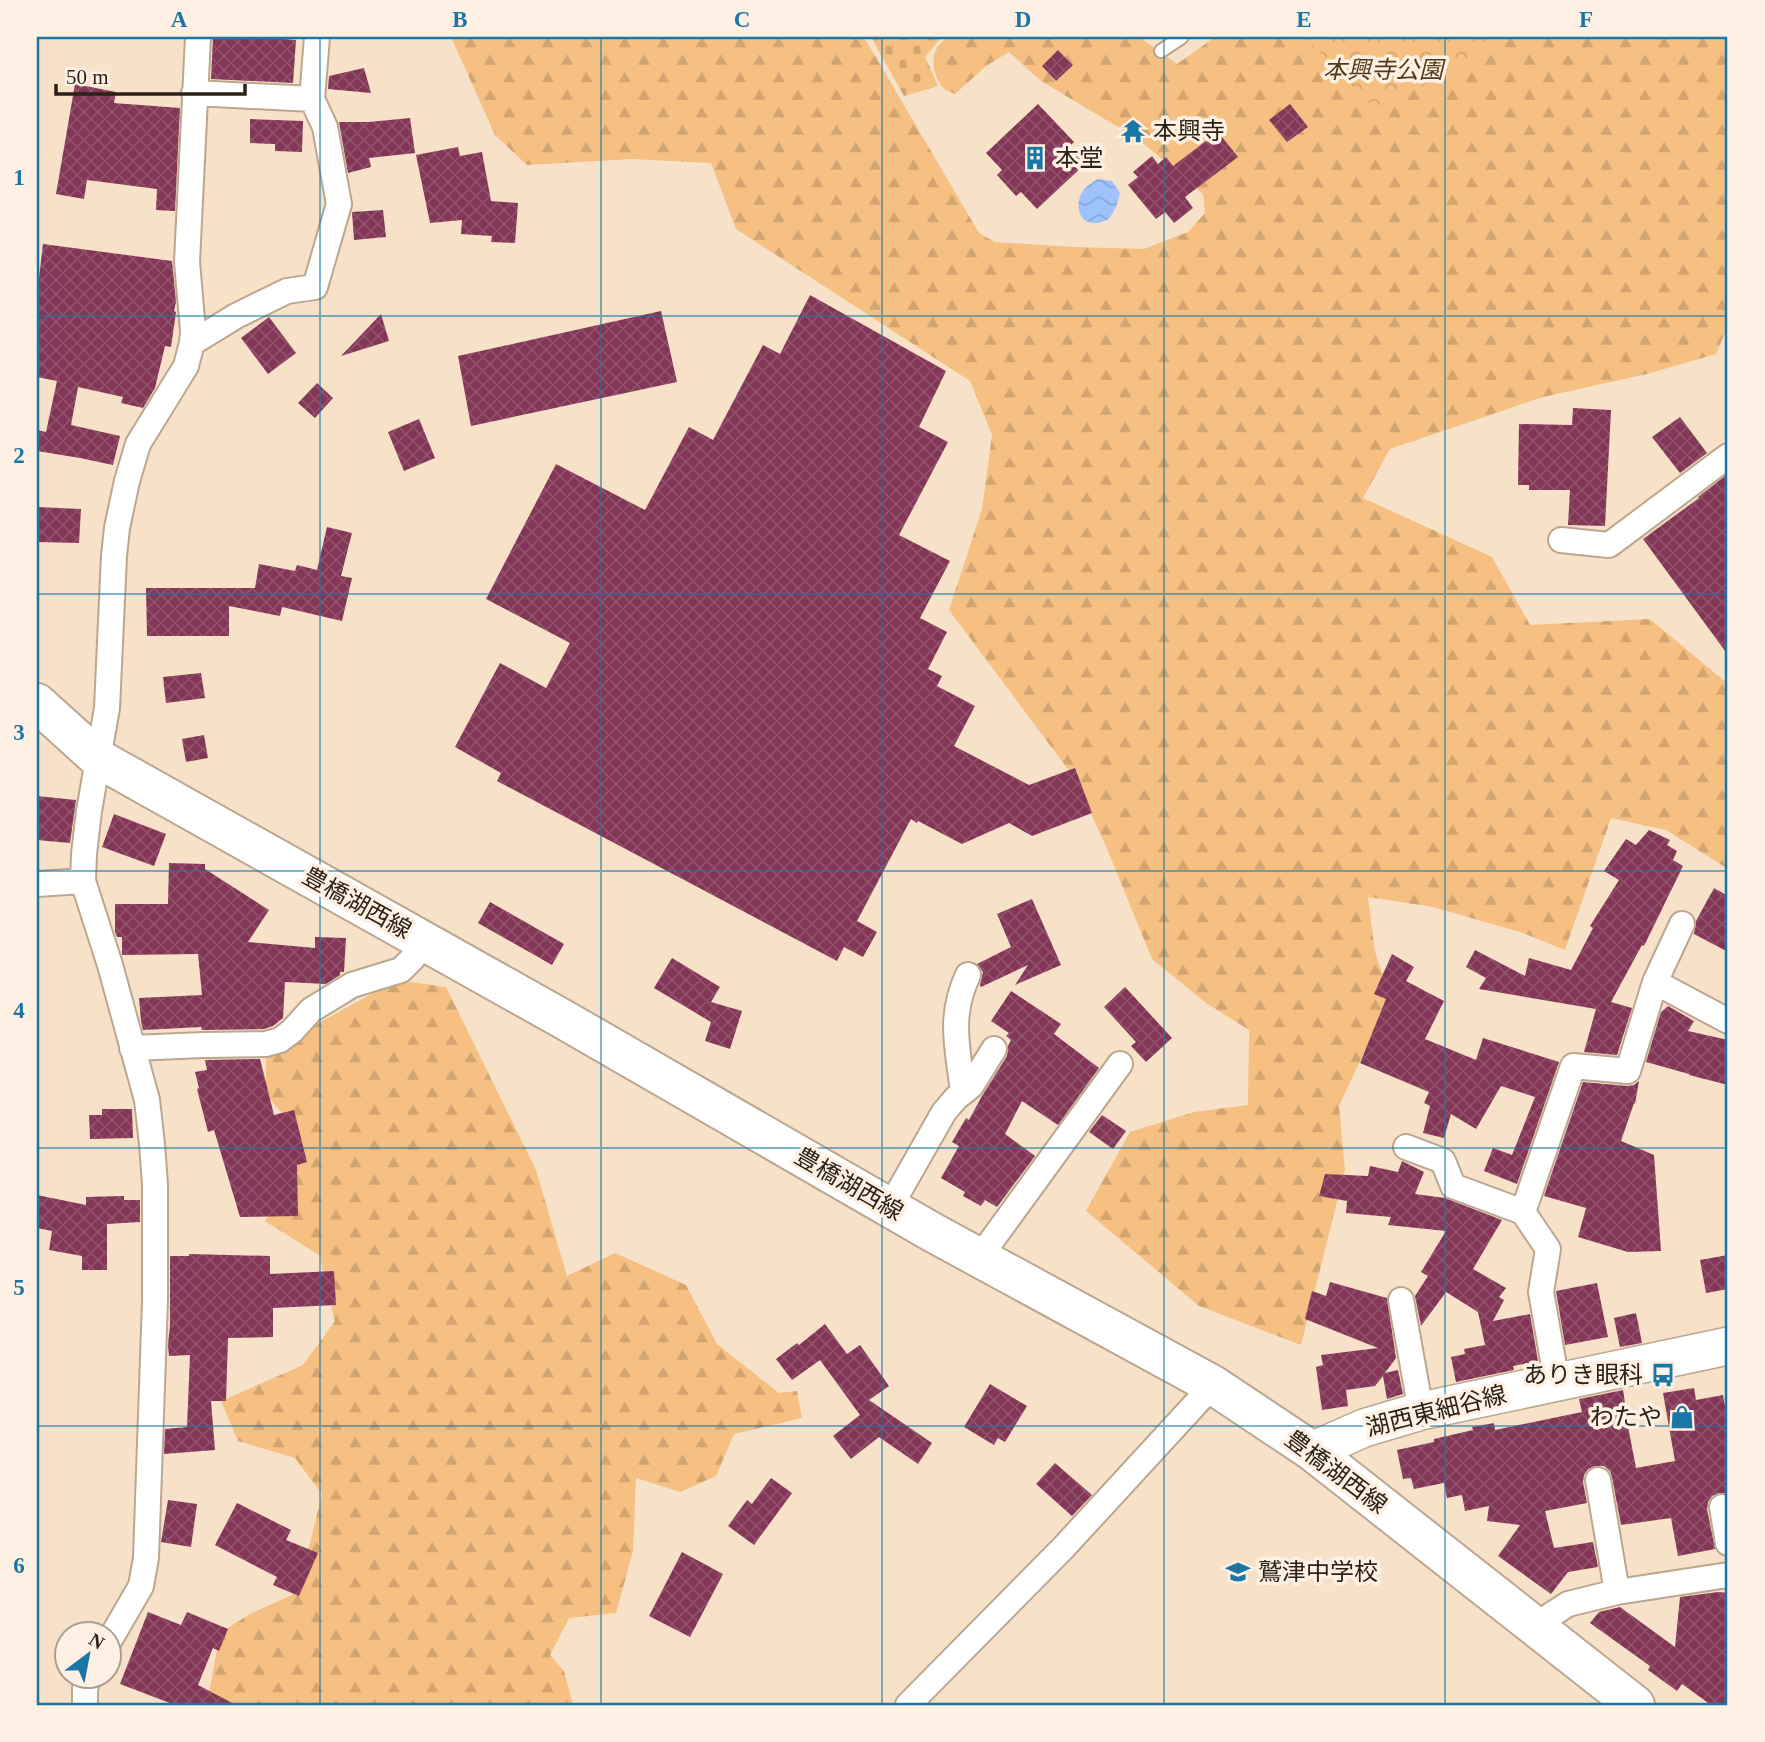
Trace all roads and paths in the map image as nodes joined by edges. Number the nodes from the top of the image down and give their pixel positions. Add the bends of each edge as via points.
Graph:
1 (198, 37) edge
2 (317, 37) edge
3 (1182, 37) edge
4 (1161, 51) dead end
5 (194, 93) junction
6 (312, 99) junction
7 (192, 343) junction
8 (1728, 456) edge
9 (1561, 540) dead end
10 (37, 703) edge
11 (99, 759) junction
12 (83, 881) junction
13 (37, 884) edge
14 (1682, 924) dead end
15 (423, 940) junction
16 (968, 975) dead end
17 (1655, 982) junction
18 (1728, 1020) edge
19 (132, 1048) junction
20 (994, 1049) dead end
21 (1120, 1064) dead end
22 (963, 1092) junction
23 (1406, 1147) dead end
24 (890, 1207) junction
25 (1523, 1212) junction
26 (979, 1258) junction
27 (1401, 1300) dead end
28 (1728, 1346) edge
29 (1557, 1383) junction
30 (1213, 1385) junction
31 (1421, 1411) junction
32 (1312, 1451) junction
33 (1598, 1480) dead end
34 (1722, 1507) dead end
35 (1728, 1543) edge
36 (1728, 1575) edge
37 (1617, 1592) junction
38 (121, 1620) edge
39 (1539, 1630) junction
40 (908, 1705) edge
41 (1636, 1705) edge

1 - 5 street
2 - 6 street
3 - 4 lane
5 - 6 street
5 - 7 street via 187,262
6 - 7 street via 326,127 339,204 315,287 287,291
7 - 11 street via 186,366 138,444 127,481 115,541 107,708
8 - 9 street via 1609,545
10 - 11 main road, 豊橋湖西線
11 - 12 street via 83,854
11 - 15 main road, 豊橋湖西線
12 - 13 street
12 - 19 street
14 - 17 street
15 - 19 street via 401,970 352,985 310,1010 280,1040
15 - 24 main road, 豊橋湖西線
16 - 22 street via 956,1015
17 - 18 street
17 - 25 street via 1628,1071 1573,1066
19 - 38 street via 147,1100 155,1185 155,1300 146,1558 141,1586
20 - 22 street
21 - 26 street
22 - 24 street via 944,1112
23 - 25 street via 1443,1161 1454,1186
24 - 26 main road, 豊橋湖西線
25 - 29 street via 1548,1249 1541,1292
26 - 30 main road, 豊橋湖西線
27 - 31 street
28 - 29 main road, 湖西東細谷線
29 - 31 main road, 湖西東細谷線
30 - 32 main road, 豊橋湖西線
30 - 40 street via 1073,1538
31 - 32 main road, 湖西東細谷線 via 1364,1428
32 - 39 main road, 豊橋湖西線
33 - 37 street
34 - 35 street
36 - 37 street
37 - 39 street via 1568,1604
39 - 41 main road, 豊橋湖西線

